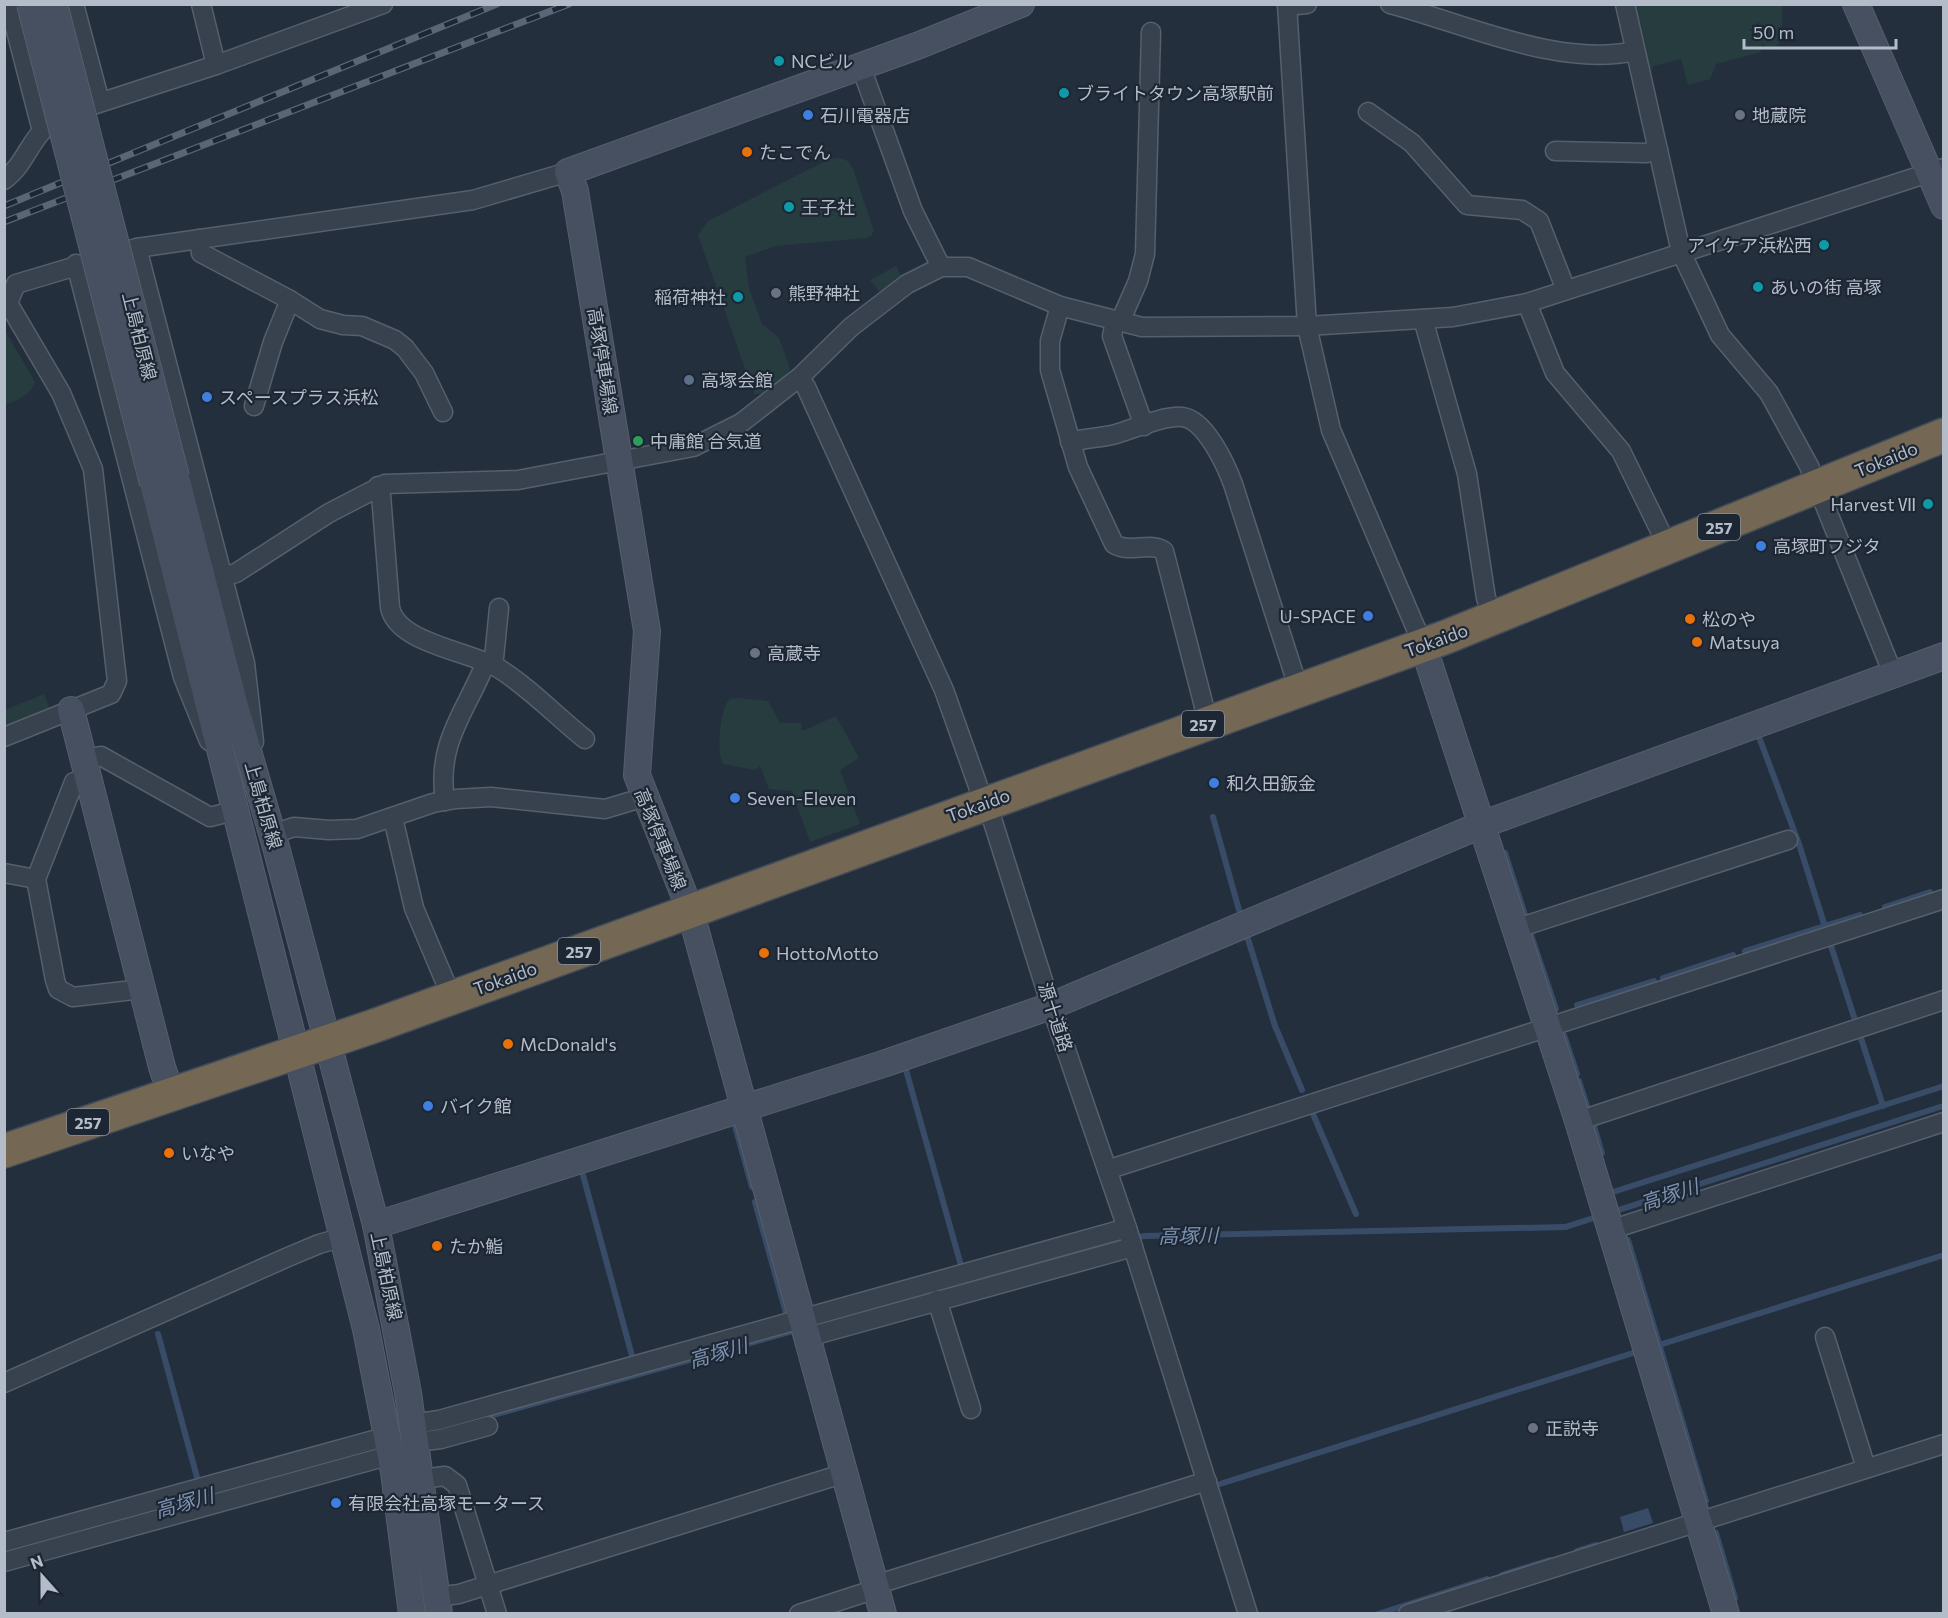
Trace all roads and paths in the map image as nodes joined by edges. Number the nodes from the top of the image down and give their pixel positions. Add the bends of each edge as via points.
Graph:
1 (9, 4) edge
2 (30, 4) edge
3 (54, 4) edge
4 (75, 4) edge
5 (201, 4) edge
6 (382, 4) edge
7 (1021, 4) edge
8 (1307, 4) edge
9 (1390, 4) edge
10 (1625, 4) edge
11 (1856, 4) edge
12 (1287, 5) edge
13 (1151, 32) dead end
14 (1635, 51) junction
15 (216, 65) junction
16 (861, 67) junction
17 (1368, 112) dead end
18 (1658, 150) junction
19 (1555, 151) dead end
20 (1936, 171) edge
21 (568, 172) junction
22 (4, 180) edge
23 (1944, 206) edge
24 (199, 239) junction
25 (137, 248) junction
26 (1681, 252) junction
27 (76, 264) junction
28 (941, 267) junction
29 (1566, 290) junction
30 (290, 300) junction
31 (1527, 303) junction
32 (1060, 306) junction
33 (1423, 319) junction
34 (1118, 321) junction
35 (1307, 326) junction
36 (799, 378) junction
37 (254, 406) dead end
38 (443, 412) dead end
39 (1144, 426) junction
40 (1944, 435) edge
41 (1070, 442) junction
42 (619, 462) junction
43 (165, 480) junction
44 (378, 486) junction
45 (1817, 487) junction
46 (1668, 547) junction
47 (222, 577) junction
48 (499, 608) dead end
49 (1494, 618) junction
50 (1423, 645) junction
51 (1944, 656) edge
52 (488, 664) junction
53 (1893, 674) junction
54 (1299, 690) junction
55 (71, 710) junction
56 (1208, 722) junction
57 (4, 737) edge
58 (585, 739) dead end
59 (86, 769) junction
60 (257, 780) junction
61 (645, 797) junction
62 (234, 798) junction
63 (445, 801) junction
64 (984, 802) junction
65 (393, 818) junction
66 (1481, 825) junction
67 (273, 834) junction
68 (1788, 840) dead end
69 (4, 873) edge
70 (36, 879) junction
71 (1944, 899) edge
72 (690, 910) junction
73 (1515, 929) junction
74 (142, 989) junction
75 (452, 998) junction
76 (1944, 1000) edge
77 (1051, 1006) junction
78 (1547, 1026) junction
79 (313, 1046) junction
80 (171, 1094) junction
81 (744, 1108) junction
82 (1578, 1120) junction
83 (1944, 1122) edge
84 (4, 1151) edge
85 (1107, 1170) junction
86 (1607, 1220) junction
87 (376, 1225) junction
88 (344, 1237) junction
89 (1130, 1237) junction
90 (937, 1300) junction
91 (806, 1327) junction
92 (1825, 1337) dead end
93 (4, 1383) edge
94 (971, 1408) dead end
95 (488, 1426) dead end
96 (414, 1433) junction
97 (1944, 1444) edge
98 (389, 1446) junction
99 (1866, 1468) junction
100 (845, 1473) junction
101 (421, 1479) junction
102 (1207, 1481) junction
103 (1698, 1522) junction
104 (4, 1542) edge
105 (4, 1562) edge
106 (488, 1585) junction
107 (878, 1596) edge
108 (438, 1605) edge
109 (407, 1613) edge
110 (497, 1614) edge
111 (799, 1614) edge
112 (1248, 1614) edge
113 (1408, 1614) edge
114 (1726, 1614) edge

1 - 22 street via 45,128 21,166
2 - 43 street, 上島柏原線, bridge
3 - 43 street, 上島柏原線, bridge
4 - 15 street via 96,104
5 - 15 street
6 - 15 street
7 - 16 street
8 - 12 street
9 - 14 street via 1559,52
10 - 14 street
11 - 20 street
12 - 35 street
13 - 34 street via 1145,254 1138,282
14 - 18 street
16 - 21 street
16 - 28 street via 913,211
17 - 29 street via 1412,142 1467,205 1522,210 1539,221
18 - 19 street
18 - 26 street
20 - 23 street
20 - 26 street
21 - 24 street via 473,200
21 - 42 street, 高塚停車場線 via 575,191
24 - 25 street
24 - 30 street via 201,253
25 - 27 street
25 - 47 street
26 - 29 street
26 - 45 street via 1720,335 1769,393
27 - 55 street via 16,284 8,303 61,393 93,469 117,681 111,694
27 - 62 street via 183,677
28 - 32 street via 968,267
28 - 36 street via 888,298 851,327
29 - 31 street
30 - 37 street
30 - 38 street via 320,319 362,326 401,344 431,385
31 - 33 street via 1472,315
31 - 46 street via 1555,373 1621,451
32 - 34 street
32 - 41 street via 1049,360
33 - 35 street
33 - 49 street via 1467,474 1486,598
34 - 35 street via 1151,327
34 - 39 street via 1112,336
35 - 50 street via 1331,430
36 - 42 street via 741,423 705,442
36 - 64 street, 源十道路 via 944,690
39 - 41 street
39 - 54 street via 1173,417 1192,419 1219,453 1258,555
40 - 45 highway, Tokaido / 257
41 - 56 street via 1114,544 1120,548 1154,548 1164,552
42 - 44 street via 518,480
42 - 61 street, 高塚停車場線 via 647,632 636,764
43 - 60 street, 上島柏原線
43 - 62 street, 上島柏原線
44 - 47 street via 295,533 236,573
44 - 52 street via 390,607 395,622 408,632
45 - 46 highway, Tokaido / 257
45 - 53 street
46 - 49 highway, Tokaido / 257
47 - 60 street via 246,673
48 - 52 street via 494,658
49 - 50 highway, Tokaido / 257
50 - 54 highway, Tokaido / 257
50 - 66 street
51 - 53 street
52 - 58 street
52 - 63 street via 450,735
53 - 66 street
54 - 56 highway, Tokaido / 257
55 - 57 street
55 - 59 street
56 - 64 highway, Tokaido / 257
59 - 62 street via 102,756 210,817
59 - 70 street via 75,782
59 - 74 street
60 - 67 street, 上島柏原線
61 - 63 street via 605,809 491,797
61 - 72 street, 高塚停車場線
62 - 79 street, 上島柏原線
63 - 65 street
64 - 72 highway, Tokaido / 257
64 - 77 street, 源十道路
65 - 67 street via 357,829 294,827
65 - 75 street via 414,908
66 - 73 street
66 - 77 street
67 - 79 street, 上島柏原線
68 - 73 street
69 - 70 street
70 - 74 street via 58,989 73,997
71 - 78 street
72 - 75 highway, Tokaido / 257
72 - 81 street, 高塚停車場線
73 - 78 street
74 - 80 street
75 - 79 highway, Tokaido / 257
76 - 82 street
77 - 81 street
77 - 85 street, 源十道路
78 - 82 street
78 - 85 street
79 - 80 highway, Tokaido / 257
79 - 87 street, 上島柏原線
79 - 88 street, 上島柏原線
80 - 84 highway, Tokaido / 257
81 - 87 street
81 - 91 street, 高塚停車場線
82 - 86 street
83 - 86 street
85 - 89 street, 源十道路
86 - 103 street
87 - 96 street, 上島柏原線
88 - 93 street via 298,1252
88 - 98 street, 上島柏原線
89 - 90 street
89 - 91 street
89 - 102 street, 源十道路
90 - 91 street
90 - 94 street
91 - 96 street via 438,1420
91 - 100 street, 高塚停車場線
92 - 99 street
95 - 96 street via 441,1439
96 - 101 street, 上島柏原線
97 - 99 street
98 - 104 street
98 - 105 street
98 - 109 street, 上島柏原線
99 - 103 street
100 - 106 street
100 - 107 street, 高塚停車場線
101 - 106 street via 445,1476 457,1485
101 - 108 street, 上島柏原線
102 - 107 street
102 - 112 street, 源十道路
103 - 113 street
103 - 114 street
106 - 108 street
106 - 110 street
107 - 111 street

